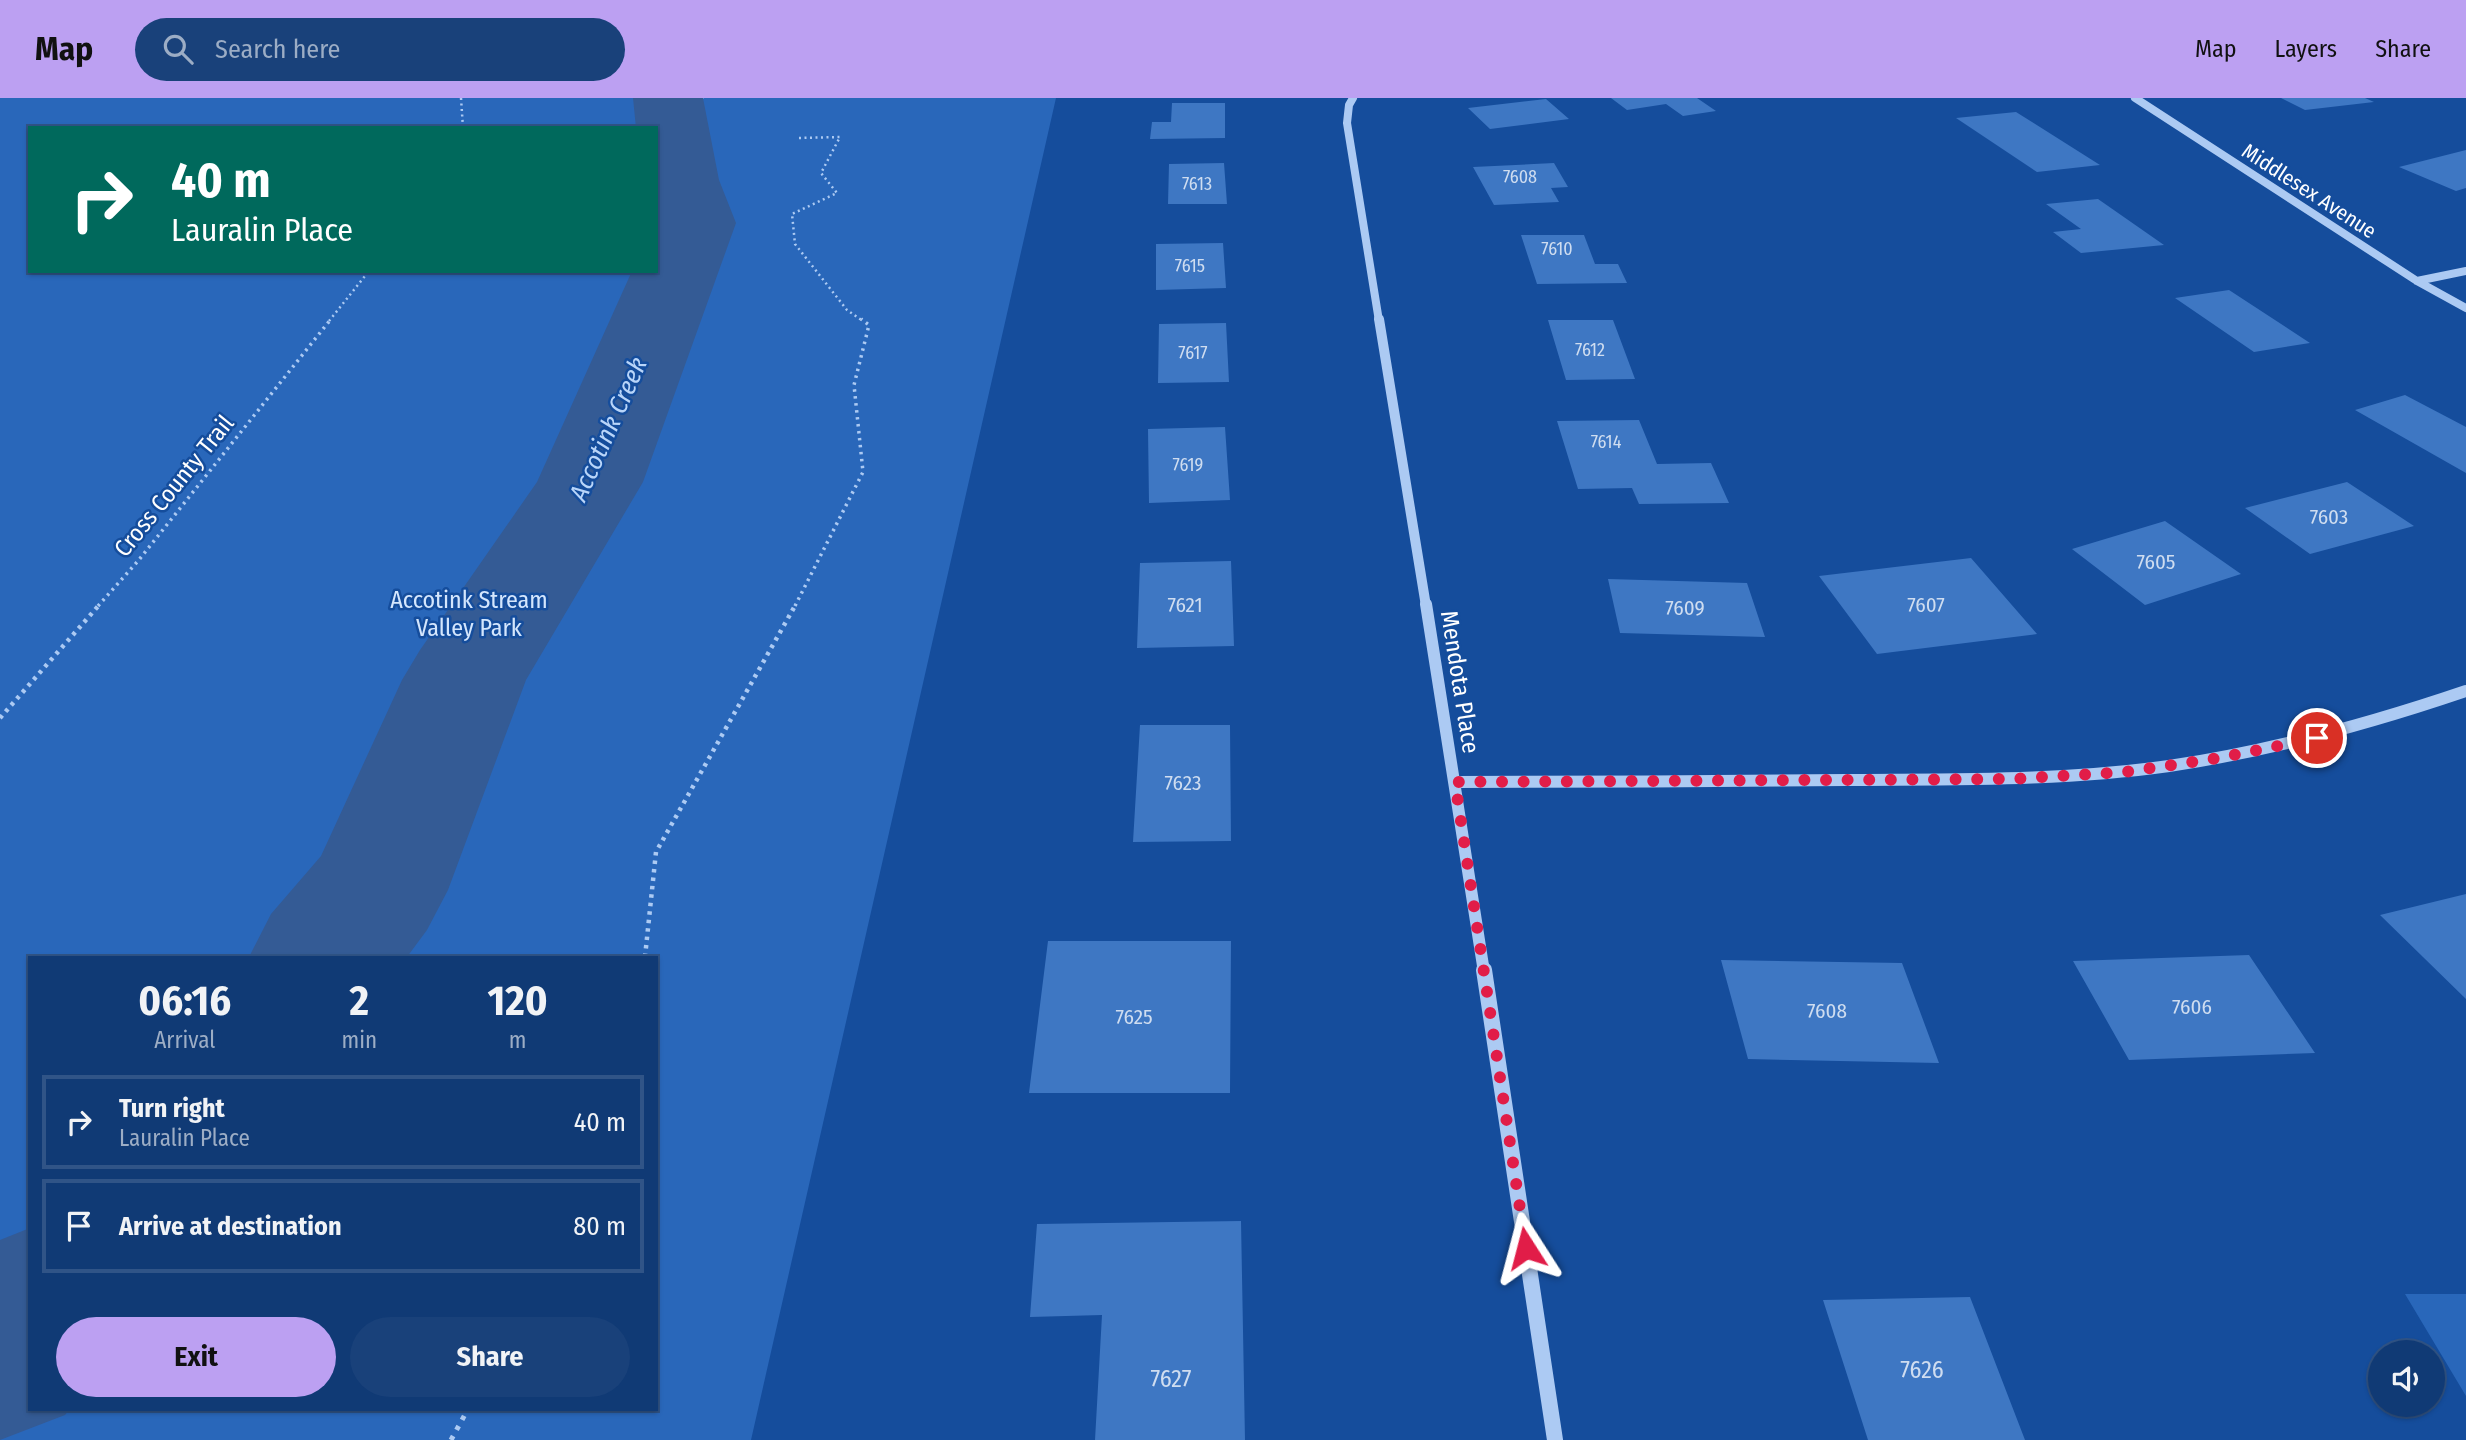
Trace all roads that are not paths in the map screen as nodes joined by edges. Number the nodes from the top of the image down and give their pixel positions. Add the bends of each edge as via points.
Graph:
1 (1353, 98) edge
2 (2135, 98) edge
3 (2466, 271) edge
4 (2417, 281) junction
5 (2466, 308) edge
6 (2466, 691) edge
7 (1455, 782) junction
8 (1555, 1440) edge

1 - 7 street, Mendota Place via 1347,123
2 - 4 street, Middlesex Avenue
3 - 4 street
4 - 5 street, Middlesex Avenue
6 - 7 street via 2317,738 2125,772 2011,779
7 - 8 street, Mendota Place

